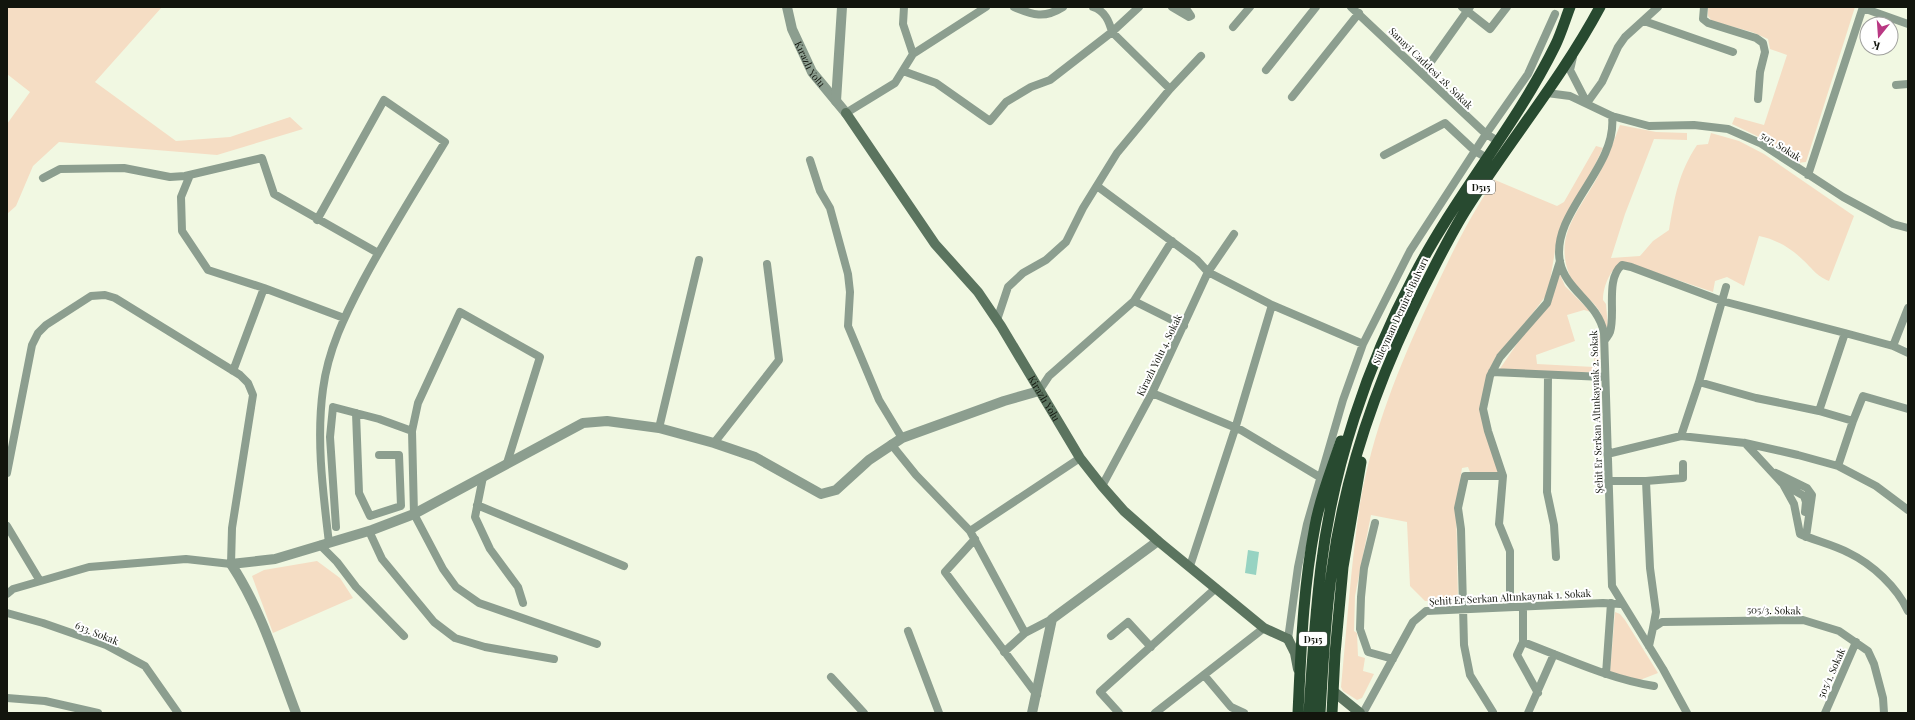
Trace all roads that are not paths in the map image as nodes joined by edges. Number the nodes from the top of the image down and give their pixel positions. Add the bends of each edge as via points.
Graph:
1 (787, 7) edge
2 (842, 7) edge
3 (904, 7) edge
4 (986, 7) edge
5 (1014, 7) edge
6 (1063, 7) edge
7 (1093, 7) edge
8 (1139, 7) edge
9 (1172, 7) edge
10 (1184, 7) edge
11 (1250, 7) edge
12 (1316, 7) edge
13 (1351, 7) edge
14 (1507, 7) edge
15 (1570, 7) edge
16 (1600, 7) edge
17 (1658, 7) edge
18 (1704, 7) edge
19 (1863, 7) edge
20 (1467, 8) edge
21 (1359, 13) junction
22 (1555, 14) dead end
23 (1644, 21) junction
24 (1908, 24) edge
25 (1233, 27) dead end
26 (1112, 32) junction
27 (1574, 52) junction
28 (1733, 52) dead end
29 (913, 54) junction
30 (1201, 56) dead end
31 (1266, 70) dead end
32 (903, 71) junction
33 (1423, 73) junction
34 (1908, 84) edge
35 (1896, 85) dead end
36 (1170, 89) junction
37 (1547, 93) junction
38 (1292, 97) dead end
39 (1758, 99) dead end
40 (836, 101) junction
41 (1587, 103) junction
42 (846, 113) junction
43 (1612, 116) junction
44 (1486, 134) junction
45 (1498, 141) junction
46 (1475, 151) junction
47 (1384, 155) dead end
48 (1487, 158) junction
49 (810, 160) dead end
50 (1808, 174) junction
51 (190, 175) junction
52 (43, 178) dead end
53 (1097, 186) junction
54 (317, 220) junction
55 (1908, 228) edge
56 (1234, 234) dead end
57 (1438, 234) junction
58 (1449, 238) junction
59 (1172, 241) junction
60 (378, 253) junction
61 (699, 260) dead end
62 (1560, 261) junction
63 (767, 264) dead end
64 (1208, 272) junction
65 (1726, 286) dead end
66 (264, 288) junction
67 (1722, 300) junction
68 (1134, 301) junction
69 (1272, 305) junction
70 (1908, 308) edge
71 (344, 318) junction
72 (997, 320) junction
73 (1184, 326) junction
74 (1845, 333) junction
75 (1605, 340) junction
76 (1363, 344) junction
77 (1893, 346) junction
78 (1908, 353) edge
79 (233, 371) junction
80 (1492, 372) junction
81 (1548, 375) junction
82 (1604, 377) junction
83 (1699, 382) junction
84 (1039, 391) junction
85 (1152, 393) junction
86 (1908, 410) edge
87 (1819, 411) junction
88 (356, 413) junction
89 (1852, 421) junction
90 (659, 428) junction
91 (1235, 429) junction
92 (412, 431) junction
93 (1681, 436) junction
94 (902, 438) junction
95 (714, 442) junction
96 (1745, 443) junction
97 (891, 444) junction
98 (1607, 454) junction
99 (380, 455) dead end
100 (1080, 458) junction
101 (507, 463) junction
102 (1683, 464) dead end
103 (1838, 466) junction
104 (1770, 470) junction
105 (7, 473) edge
106 (1503, 476) junction
107 (483, 477) junction
108 (1324, 479) junction
109 (1608, 481) junction
110 (1646, 481) junction
111 (1783, 484) junction
112 (1102, 486) junction
113 (477, 505) junction
114 (1908, 510) edge
115 (414, 514) junction
116 (1375, 522) dead end
117 (7, 526) edge
118 (336, 526) dead end
119 (369, 531) junction
120 (970, 531) junction
121 (1804, 536) junction
122 (976, 539) junction
123 (1158, 541) junction
124 (325, 544) junction
125 (1556, 557) dead end
126 (231, 564) junction
127 (624, 566) dead end
128 (1190, 566) junction
129 (1326, 567) junction
130 (40, 581) junction
131 (1216, 588) junction
132 (7, 594) edge
133 (523, 603) dead end
134 (1611, 603) junction
135 (1621, 604) junction
136 (1510, 607) junction
137 (1524, 607) junction
138 (1462, 609) junction
139 (1908, 611) edge
140 (7, 613) edge
141 (1052, 619) junction
142 (1302, 623) junction
143 (1264, 628) junction
144 (1653, 628) junction
145 (908, 631) dead end
146 (1025, 634) junction
147 (404, 636) dead end
148 (1111, 636) dead end
149 (1288, 639) junction
150 (1523, 642) junction
151 (1856, 642) junction
152 (597, 644) dead end
153 (1649, 646) junction
154 (1151, 647) junction
155 (1004, 652) junction
156 (1554, 654) junction
157 (554, 659) dead end
158 (1393, 659) junction
159 (1606, 674) junction
160 (1204, 675) junction
161 (1300, 676) junction
162 (832, 677) dead end
163 (1654, 686) dead end
164 (1332, 691) junction
165 (1538, 693) junction
166 (1036, 695) junction
167 (7, 698) edge
168 (1230, 710) edge
169 (1493, 712) dead end
170 (98, 713) edge
171 (178, 713) edge
172 (296, 713) edge
173 (864, 713) edge
174 (938, 713) edge
175 (1032, 713) edge
176 (1119, 713) edge
177 (1155, 713) edge
178 (1244, 713) edge
179 (1298, 713) edge
180 (1309, 713) edge
181 (1320, 713) edge
182 (1332, 713) edge
183 (1361, 713) edge
184 (1528, 713) edge
185 (1687, 713) edge
186 (1825, 713) edge
187 (1884, 713) edge

1 - 40 street, Kırazlı Yolu via 792,29 812,72
2 - 40 street
3 - 29 street via 903,24
4 - 29 street
5 - 6 street via 1038,16
7 - 26 street via 1099,9 1108,20
8 - 26 street
9 - 10 street via 1186,16 1191,16
11 - 25 street
12 - 31 street
13 - 21 street, Sanayi Caddesi 28. Sokak
14 - 20 street via 1490,28
15 - 45 highway, Süleyman Demirel Bulvarı / D515 via 1555,46
16 - 27 highway, Süleyman Demirel Bulvarı / D515
17 - 23 street
18 - 39 street via 1703,19 1708,23 1756,38 1763,43 1765,52
19 - 24 street
19 - 50 street
20 - 33 street
21 - 33 street, Sanayi Caddesi 28. Sokak
21 - 38 street
22 - 44 street via 1528,74
23 - 28 street
23 - 41 street via 1625,37 1618,47 1602,82
26 - 32 street via 1050,80 1006,102 990,121 936,83
26 - 36 street
27 - 37 highway, Süleyman Demirel Bulvarı / D515
27 - 41 street via 1570,70
29 - 32 street
30 - 36 street
32 - 42 street via 895,83
33 - 44 street, Sanayi Caddesi 28. Sokak
34 - 35 street
36 - 53 street via 1117,153
37 - 41 street, 507. Sokak via 1570,96
37 - 58 highway, Süleyman Demirel Bulvarı / D515 via 1468,206
40 - 42 street, Kırazlı Yolu
41 - 43 street, 507. Sokak
42 - 72 main road, Kirazlı Yolu via 935,244 978,292
43 - 50 street, 507. Sokak via 1649,126 1694,125 1728,129 1760,143
43 - 62 street, Şehit Er Serkan Altınkaynak 2. Sokak via 1614,130 1609,143 1596,172 1564,228
44 - 45 street, Sanayi Caddesi 28. Sokak
44 - 46 street
45 - 48 highway, Süleyman Demirel Bulvarı / D515
46 - 47 street via 1445,123
46 - 48 street
46 - 76 street via 1410,251
48 - 57 highway, Süleyman Demirel Bulvarı / D515
49 - 94 street via 820,191 830,208 848,274 848,326 878,400
50 - 55 street, 507. Sokak via 1893,224
51 - 52 street via 170,177 124,168 60,169
51 - 54 street via 262,158 274,194
51 - 66 street via 181,197 182,231 208,270
53 - 59 street
53 - 72 street via 1066,242 1008,287
54 - 60 street
54 - 60 street via 384,100 445,142
56 - 64 street, Kirazlı Yolu 4. Sokak
57 - 108 highway via 1411,270 1380,333
57 - 129 highway, Süleyman Demirel Bulvarı / D515 via 1414,276 1391,325 1357,412 1336,487
58 - 129 highway, Süleyman Demirel Bulvarı / D515 via 1404,327 1370,411
58 - 164 highway via 1385,386 1362,460 1343,567
59 - 64 street
59 - 68 street
60 - 71 street
61 - 90 street
62 - 75 street, Şehit Er Serkan Altınkaynak 2. Sokak via 1565,275 1592,306 1602,322
62 - 80 street via 1547,304 1500,357
63 - 95 street via 779,360
64 - 69 street
64 - 73 street, Kirazlı Yolu 4. Sokak
65 - 67 street
66 - 71 street
66 - 79 street
67 - 74 street
67 - 75 street via 1631,266 1622,266 1614,280 1610,332
67 - 83 street
68 - 73 street
68 - 84 street via 1049,376
69 - 76 street
69 - 91 street
70 - 77 street
71 - 124 street via 329,359 323,388 320,427
72 - 84 main road, Kirazlı Yolu
73 - 85 street, Kirazlı Yolu 4. Sokak
74 - 77 street
74 - 87 street
75 - 82 street, Şehit Er Serkan Altınkaynak 2. Sokak
76 - 108 street
77 - 78 street
79 - 105 street via 115,298 105,295 91,296 46,325 32,345
79 - 126 street via 248,383 253,395 232,528
80 - 81 street
80 - 106 street via 1483,409
81 - 82 street
81 - 125 street via 1547,492 1554,525
82 - 98 street, Şehit Er Serkan Altınkaynak 2. Sokak
83 - 87 street via 1756,398
83 - 93 street
84 - 94 street
84 - 100 main road, Kirazlı Yolu
85 - 91 street
85 - 112 street, Kirazlı Yolu 4. Sokak
86 - 89 street via 1863,396
87 - 89 street
88 - 92 street
88 - 99 street via 359,492 370,516 401,506 400,455
88 - 118 street via 333,407 330,437
89 - 103 street
90 - 95 street
90 - 101 street via 607,421 583,423
91 - 108 street via 1241,430
91 - 128 street
92 - 101 street via 418,403 460,312 540,357
92 - 115 street
93 - 96 street
93 - 98 street
94 - 97 street
95 - 97 street via 755,457 821,494 836,490
96 - 103 street
96 - 104 street
97 - 120 street via 916,475
98 - 109 street, Şehit Er Serkan Altınkaynak 2. Sokak
100 - 112 main road, Kirazlı Yolu
100 - 120 street
101 - 107 street
102 - 110 street via 1683,478
103 - 114 street via 1876,486
104 - 111 street
104 - 121 street via 1810,491 1812,501
106 - 136 street via 1499,524 1510,551
106 - 138 street via 1465,476 1458,508
107 - 113 street
107 - 115 street
108 - 142 highway via 1315,524
108 - 149 street via 1307,524
109 - 110 street
109 - 135 street, Şehit Er Serkan Altınkaynak 2. Sokak via 1612,586
110 - 144 street via 1650,568 1656,612
111 - 121 street via 1794,504 1800,534
111 - 121 street via 1804,496
112 - 123 main road, Kirazlı Yolu via 1124,511
113 - 127 street
113 - 133 street via 475,517 490,549 518,587
115 - 119 street
115 - 152 street via 443,569 466,596 479,603
116 - 158 street via 1364,568 1360,629 1368,652
117 - 130 street
119 - 124 street
119 - 157 street via 382,559 434,622 456,638 485,647
120 - 122 street
121 - 139 street via 1849,553 1872,567 1895,591
122 - 146 street
122 - 155 street via 945,572
123 - 128 main road, Kirazlı Yolu
123 - 141 street
124 - 126 street via 276,558
124 - 147 street via 356,587
126 - 130 street via 186,559 89,567
126 - 172 street via 248,592
128 - 131 main road, Kirazlı Yolu
129 - 180 highway, Süleyman Demirel Bulvarı / D515 via 1312,649
129 - 181 highway, Süleyman Demirel Bulvarı / D515
130 - 132 street via 13,589
131 - 143 main road, Kirazlı Yolu
131 - 154 street
134 - 135 street, Şehit Er Serkan Altınkaynak 1. Sokak
134 - 137 street, Şehit Er Serkan Altınkaynak 1. Sokak
134 - 159 street
135 - 153 street, Şehit Er Serkan Altınkaynak 2. Sokak
136 - 137 street, Şehit Er Serkan Altınkaynak 1. Sokak
136 - 138 street, Şehit Er Serkan Altınkaynak 1. Sokak
137 - 150 street
138 - 158 street, Şehit Er Serkan Altınkaynak 1. Sokak via 1426,611 1413,622
138 - 169 street via 1464,645 1470,675
140 - 171 street, 633. Sokak via 106,645 145,666
141 - 146 street
141 - 166 street
142 - 149 main road via 1298,633
142 - 161 highway
143 - 149 main road, Kirazlı Yolu
143 - 160 street
144 - 151 street, 505/3. Sokak via 1662,622 1692,620 1803,620 1839,631
144 - 153 street
145 - 174 street
146 - 155 street
148 - 154 street via 1128,622
149 - 161 main road via 1295,654
150 - 156 street
150 - 165 street via 1517,655
151 - 186 street, 505/1. Sokak
151 - 187 street, 505/3. Sokak via 1868,651 1874,664
153 - 185 street, Şehit Er Serkan Altınkaynak 2. Sokak
154 - 176 street via 1100,692
155 - 166 street
156 - 159 street
156 - 165 street
158 - 183 street, Şehit Er Serkan Altınkaynak 1. Sokak
159 - 163 street
160 - 168 street
160 - 177 street
161 - 179 highway
162 - 173 street
164 - 182 highway
164 - 183 main road
165 - 184 street
166 - 175 street
167 - 170 street via 45,701
168 - 178 street

